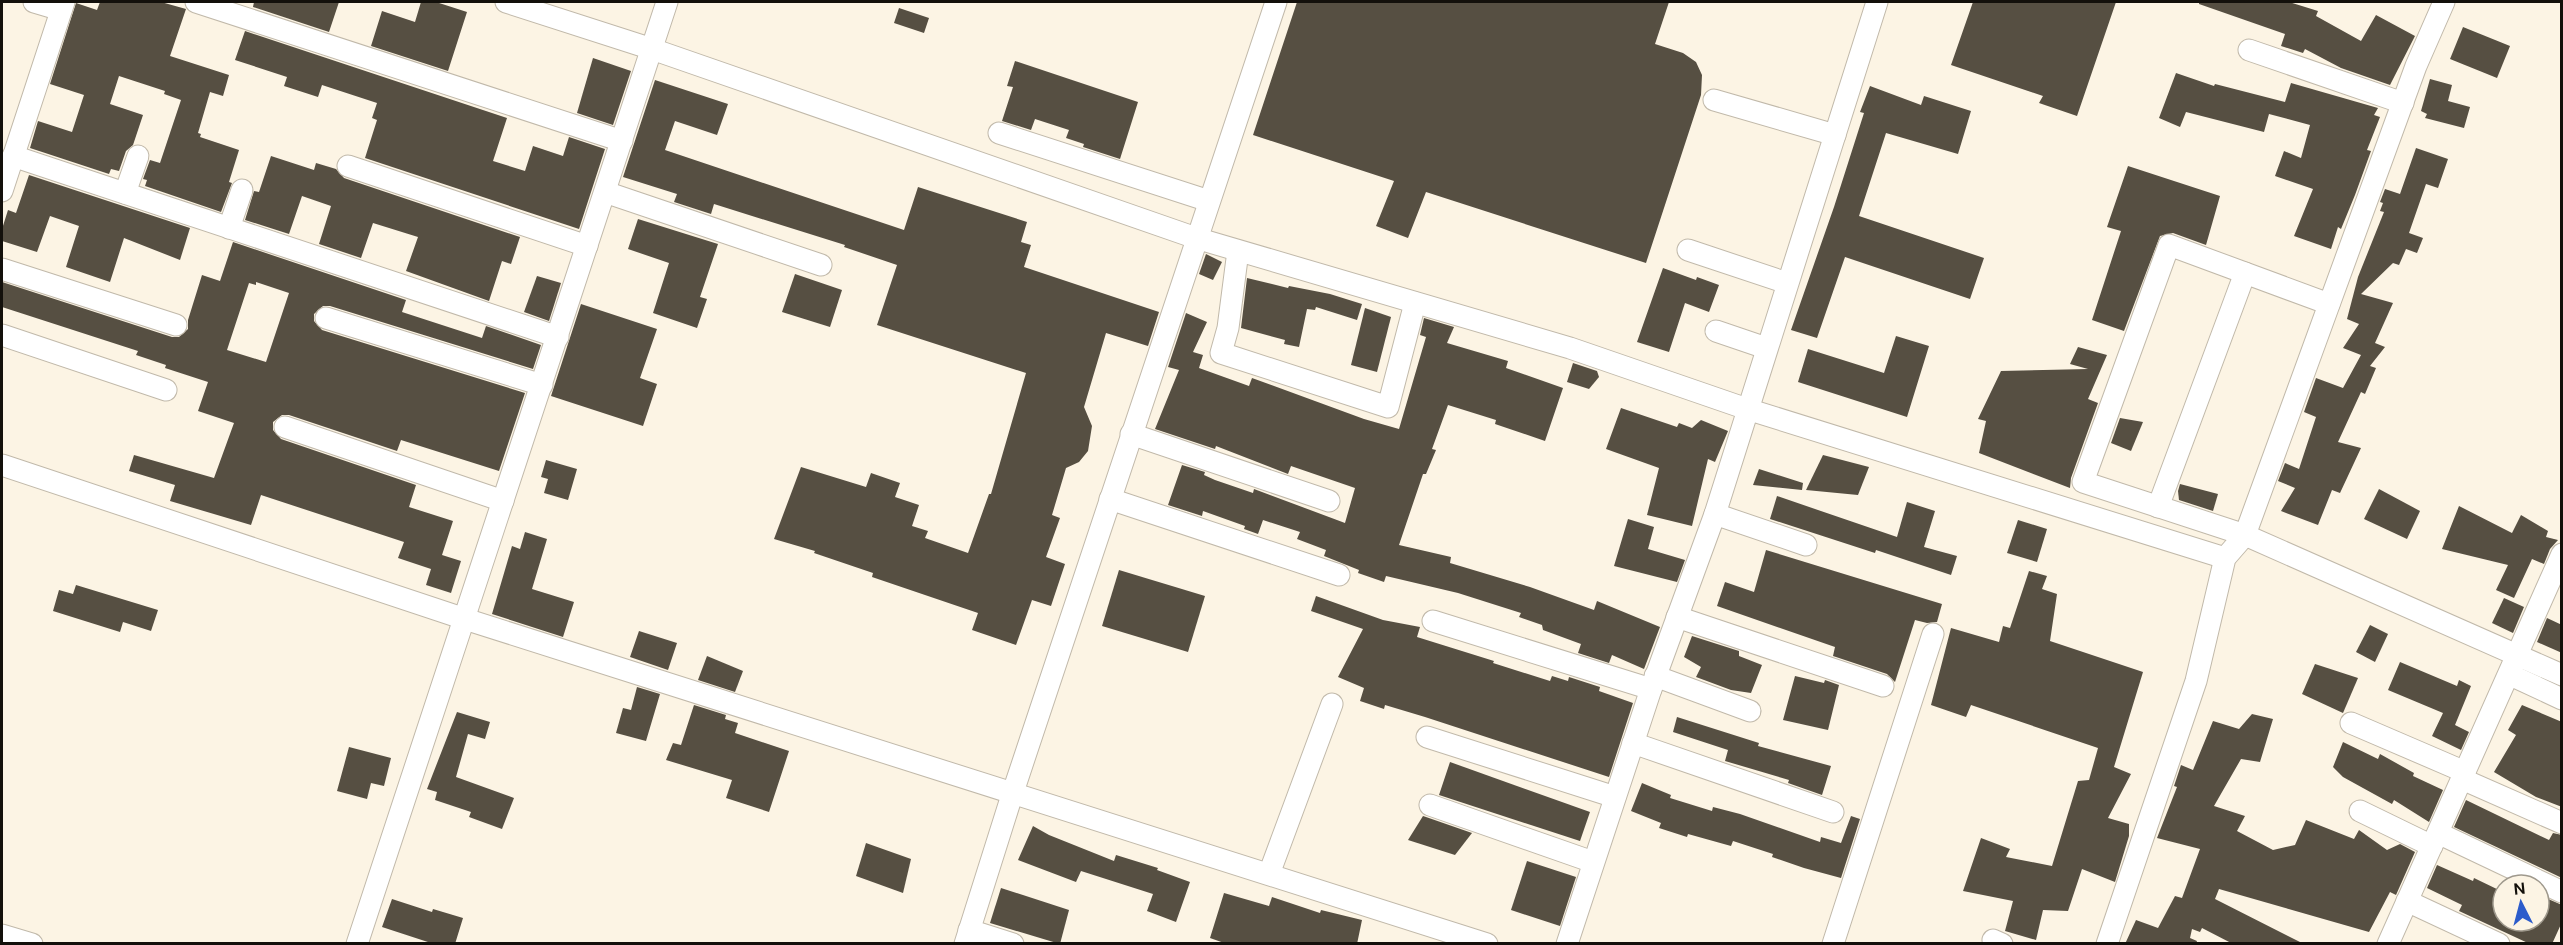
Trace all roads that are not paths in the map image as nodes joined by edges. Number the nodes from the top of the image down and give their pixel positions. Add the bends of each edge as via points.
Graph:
1 (34, 2) edge
2 (196, 2) edge
3 (506, 2) edge
4 (668, 2) edge
5 (1276, 2) edge
6 (1877, 2) edge
7 (2444, 2) edge
8 (63, 6) edge
9 (652, 49) junction
10 (2249, 50) dead end
11 (1714, 100) dead end
12 (2403, 103) junction
13 (999, 133) dead end
14 (1834, 135) junction
15 (622, 141) junction
16 (13, 156) junction
17 (138, 156) dead end
18 (348, 166) dead end
19 (242, 190) dead end
20 (2, 191) edge
21 (605, 192) junction
22 (124, 193) junction
23 (1209, 201) junction
24 (229, 228) junction
25 (1196, 238) junction
26 (587, 246) junction
27 (1688, 250) dead end
28 (1238, 251) junction
29 (821, 265) dead end
30 (2, 269) edge
31 (2245, 273) junction
32 (1787, 283) junction
33 (1415, 303) junction
34 (2330, 304) junction
35 (326, 318) dead end
36 (176, 325) dead end
37 (1716, 331) dead end
38 (2, 335) edge
39 (558, 337) junction
40 (1766, 348) junction
41 (542, 385) junction
42 (166, 390) dead end
43 (1747, 409) junction
44 (285, 427) dead end
45 (1131, 434) junction
46 (2, 465) edge
47 (1110, 499) junction
48 (503, 501) junction
49 (1329, 501) dead end
50 (2158, 507) junction
51 (1715, 514) junction
52 (2245, 535) junction
53 (1806, 545) dead end
54 (2562, 554) edge
55 (2225, 558) junction
56 (1339, 575) dead end
57 (1677, 617) junction
58 (465, 620) junction
59 (1433, 621) dead end
60 (1933, 634) dead end
61 (2516, 654) junction
62 (2562, 675) edge
63 (2517, 678) dead end
64 (1653, 682) junction
65 (1883, 686) dead end
66 (2562, 699) edge
67 (1332, 704) dead end
68 (1750, 711) dead end
69 (2351, 723) dead end
70 (1426, 737) dead end
71 (1633, 743) junction
72 (2463, 775) junction
73 (1013, 792) junction
74 (1615, 797) junction
75 (1430, 805) dead end
76 (2360, 811) dead end
77 (1833, 812) dead end
78 (2562, 823) edge
79 (2435, 840) junction
80 (1593, 862) junction
81 (1269, 874) junction
82 (2562, 892) edge
83 (2407, 901) junction
84 (2, 935) edge
85 (967, 937) edge
86 (32, 944) edge
87 (357, 944) edge
88 (1013, 944) edge
89 (1487, 944) edge
90 (1567, 944) edge
91 (1833, 944) edge
92 (2107, 944) edge
93 (2388, 944) edge
94 (2499, 944) edge

1 - 8 street
2 - 15 street
3 - 9 street
4 - 9 street
5 - 23 street
6 - 14 street
7 - 12 street
8 - 16 street
9 - 15 street
9 - 25 street
10 - 12 street
11 - 14 street
12 - 34 street
13 - 23 street
14 - 32 street
15 - 21 street
16 - 20 street
16 - 22 street
17 - 22 street
18 - 26 street
19 - 24 street
21 - 26 street
21 - 29 street
22 - 24 street
23 - 25 street
24 - 39 street
25 - 28 street
25 - 45 street
26 - 39 street
27 - 32 street
28 - 33 street
28 - 33 street via 1221,353 1388,406
30 - 36 street
31 - 34 street
31 - 50 street
31 - 50 street via 2169,245 2083,482
32 - 40 street
33 - 43 street via 1570,348
34 - 52 street
35 - 41 street
37 - 40 street
38 - 42 street
39 - 41 street
40 - 43 street
41 - 48 street
43 - 51 street
43 - 55 street
44 - 48 street
45 - 47 street
45 - 49 street
46 - 58 street
47 - 56 street
47 - 73 street
48 - 58 street
50 - 52 street
51 - 53 street
51 - 57 street
52 - 55 street
52 - 61 street
54 - 61 street
55 - 92 street via 2196,681
57 - 64 street
57 - 65 street
58 - 73 street
58 - 87 street
59 - 64 street
60 - 91 street
61 - 62 street
61 - 72 street
63 - 66 street
64 - 68 street
64 - 71 street
67 - 81 street
69 - 72 street
70 - 74 street
71 - 74 street
71 - 77 street
72 - 78 street
72 - 79 street
73 - 81 street
73 - 85 street
74 - 80 street
75 - 80 street
76 - 79 street
79 - 82 street
79 - 83 street
80 - 90 street
81 - 89 street
83 - 93 street
83 - 94 street
84 - 86 street
85 - 88 street

